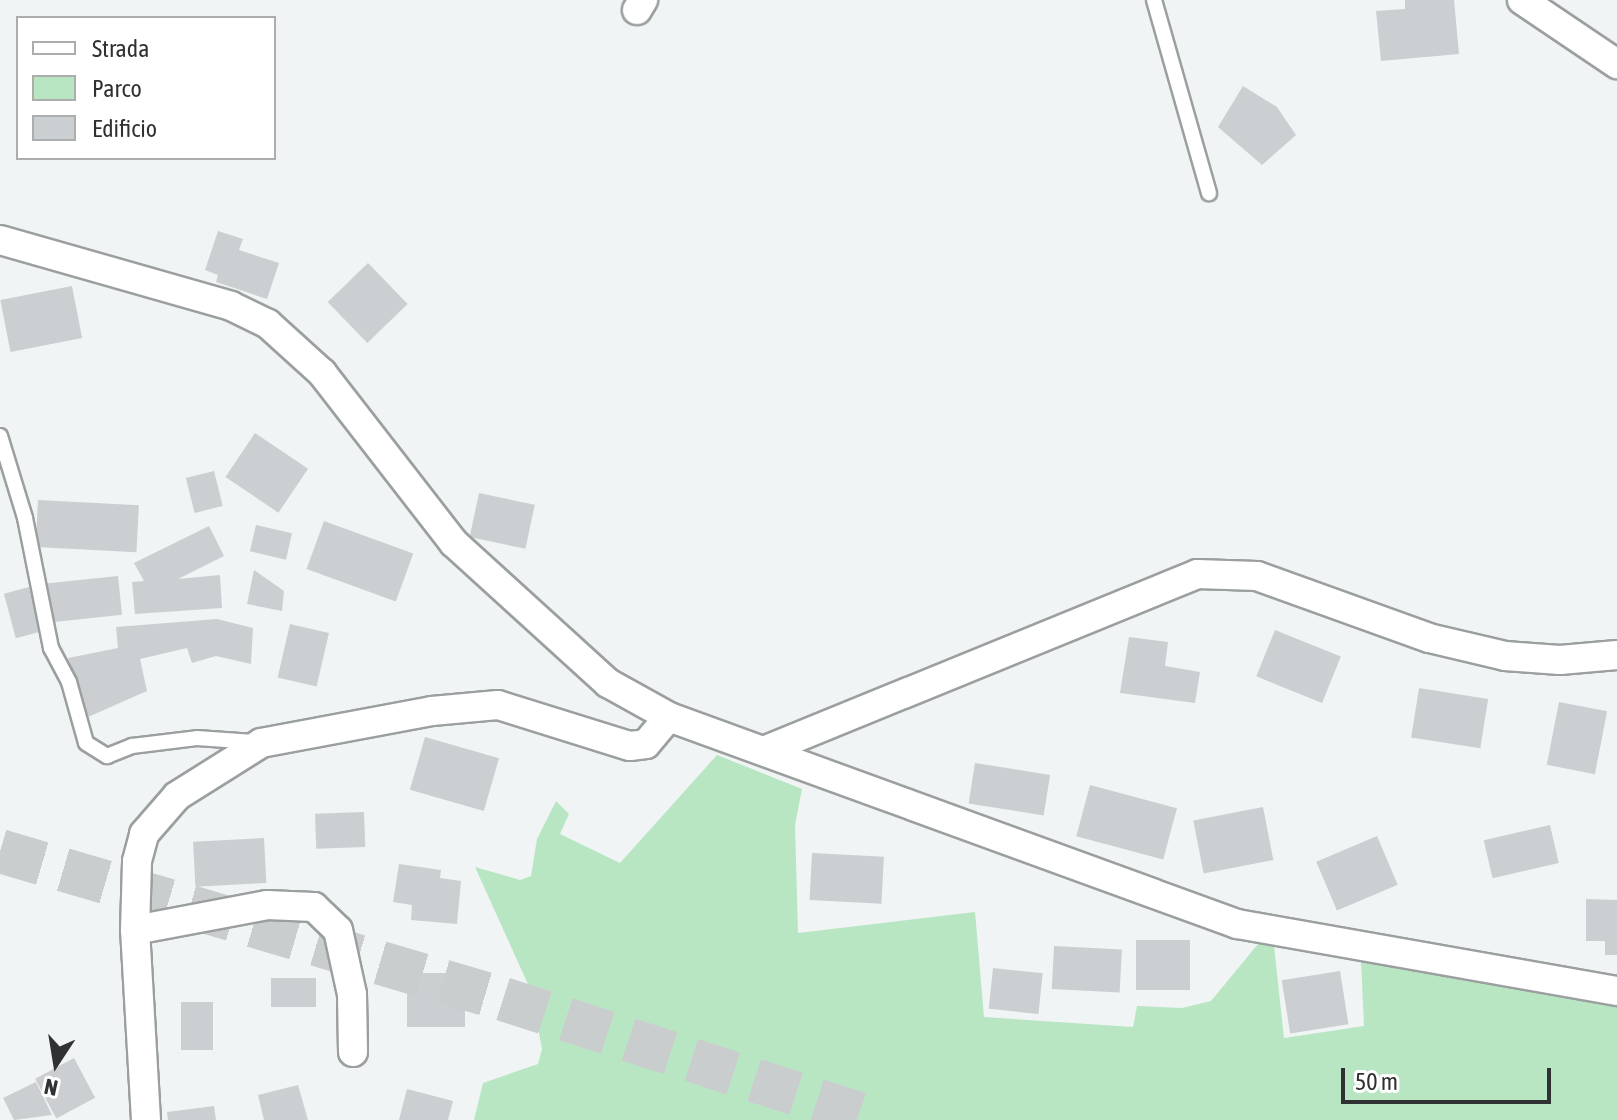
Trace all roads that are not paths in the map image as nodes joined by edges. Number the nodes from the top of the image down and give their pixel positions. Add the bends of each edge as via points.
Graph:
1 (1154, 0) edge
2 (1522, 0) edge
3 (1617, 64) edge
4 (1209, 193) dead end
5 (0, 240) edge
6 (0, 436) edge
7 (1617, 655) edge
8 (669, 717) junction
9 (261, 743) junction
10 (766, 750) junction
11 (135, 930) junction
12 (1617, 991) edge
13 (353, 1052) dead end
14 (146, 1120) edge

1 - 4 lane
2 - 3 street
5 - 8 street via 231,306 268,324 322,373 454,543 608,683
6 - 9 lane via 25,518 51,648 69,682 86,743 107,756 132,746 197,738
7 - 10 street via 1560,660 1505,656 1429,638 1257,576 1197,574
8 - 9 street via 646,744 630,746 498,705 432,711
8 - 10 street
9 - 11 street via 156,815 137,861
10 - 12 street via 1237,924
11 - 13 street via 267,905 314,907 338,930 352,994
11 - 14 street

